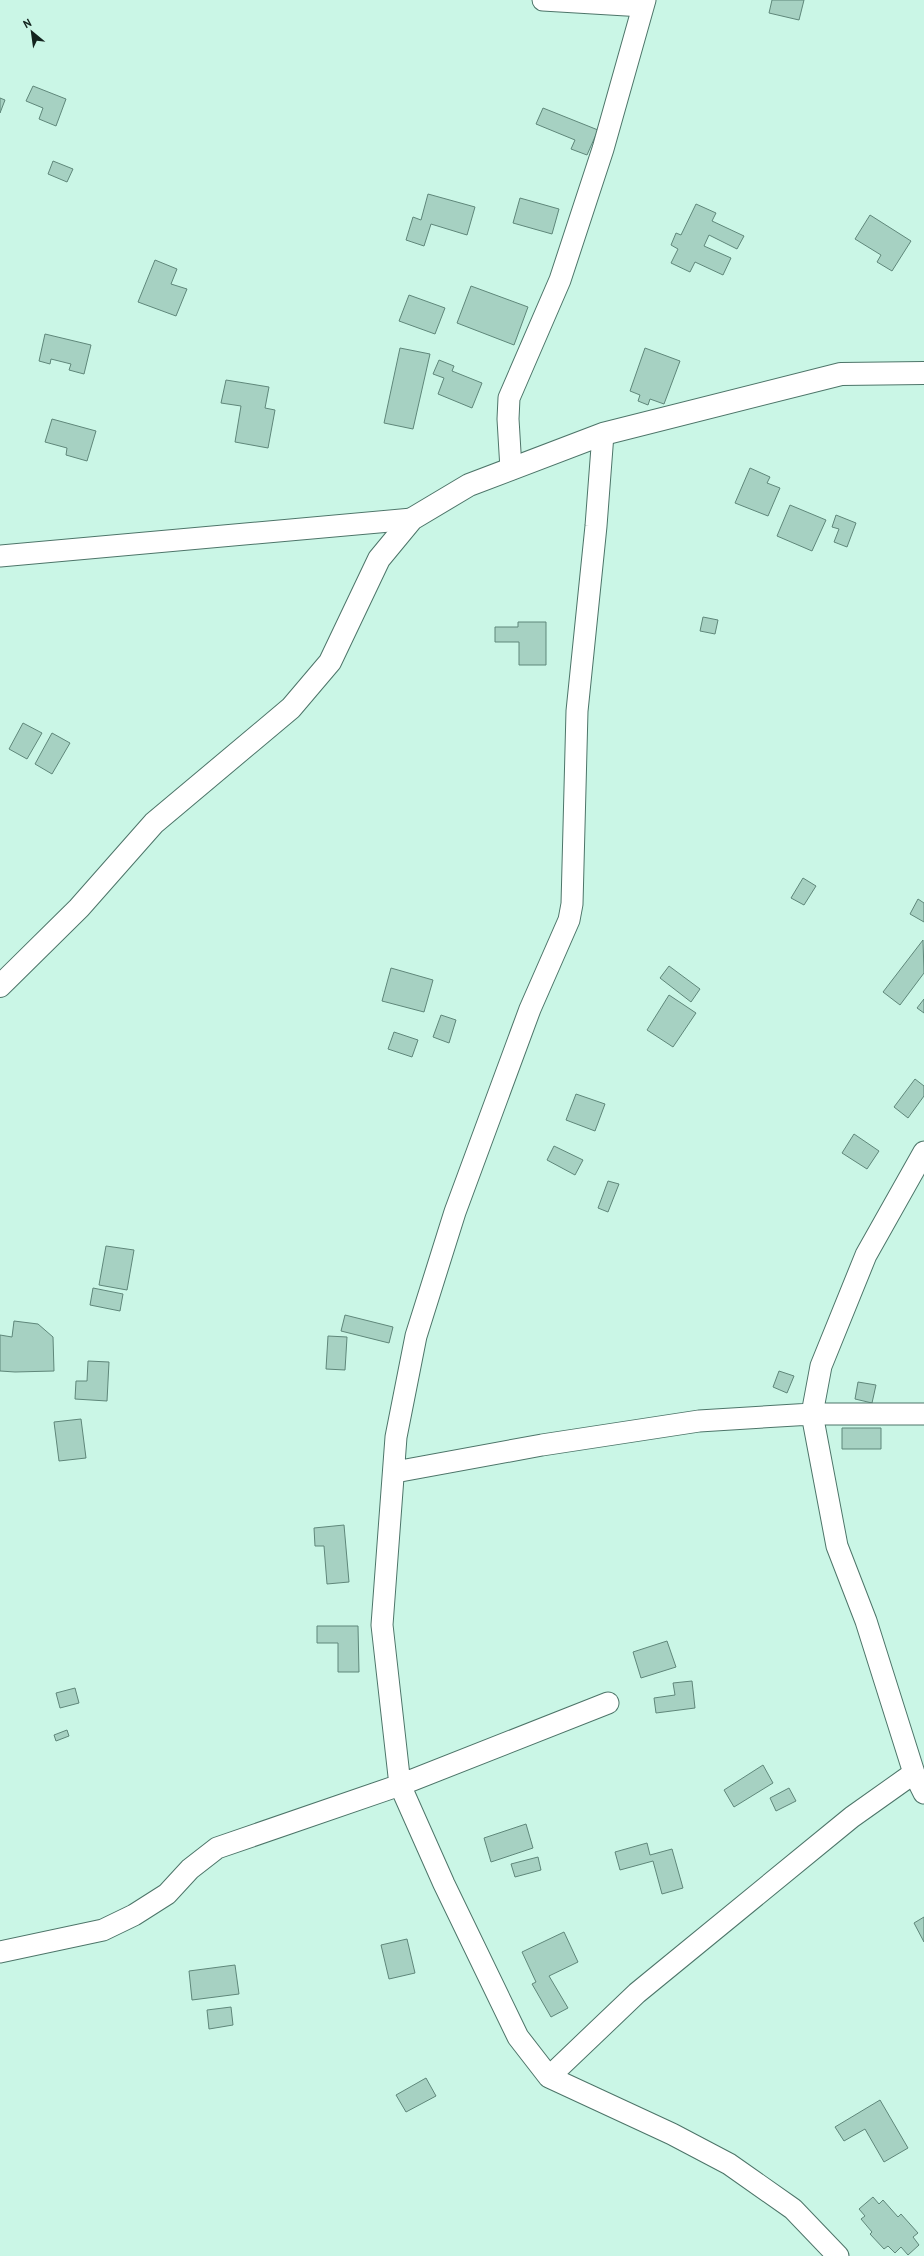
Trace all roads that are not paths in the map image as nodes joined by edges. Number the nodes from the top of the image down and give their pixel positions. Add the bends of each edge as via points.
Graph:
1 (543, 0) edge
2 (644, 3) edge
3 (924, 373) edge
4 (603, 434) junction
5 (511, 470) junction
6 (412, 519) junction
7 (0, 556) edge
8 (0, 986) edge
9 (924, 1152) edge
10 (812, 1414) junction
11 (924, 1414) edge
12 (395, 1472) junction
13 (608, 1703) dead end
14 (914, 1773) junction
15 (400, 1785) junction
16 (924, 1793) edge
17 (0, 1952) edge
18 (550, 2077) junction
19 (838, 2256) edge

1 - 2 street
2 - 5 street via 603,149 560,280 509,398
3 - 4 highway via 841,374
4 - 5 highway
4 - 12 street via 576,711 572,904 569,920 530,1009 455,1212 418,1328 396,1437
5 - 6 highway via 469,485
6 - 7 street
6 - 8 highway via 379,559 330,662 291,708 154,823 79,908
9 - 10 street via 866,1255 821,1366
10 - 11 street
10 - 12 street via 699,1422 542,1445
10 - 14 street via 837,1546 866,1621
12 - 15 street via 382,1625
13 - 15 street
14 - 16 street
14 - 18 street via 840,1827 636,1993
15 - 17 street via 217,1848 190,1869 167,1894 134,1915 103,1930
15 - 18 street via 444,1884 518,2037
18 - 19 street via 672,2134 729,2164 793,2209

